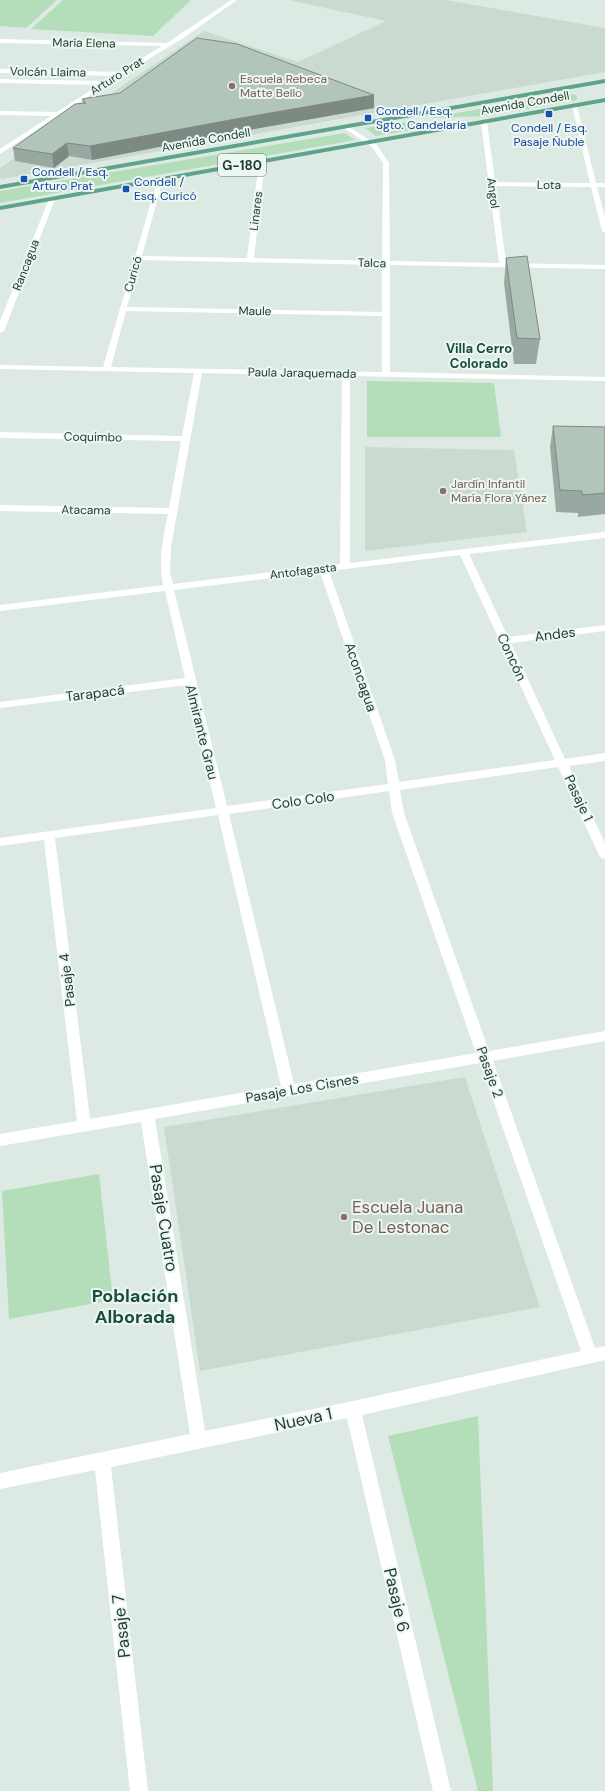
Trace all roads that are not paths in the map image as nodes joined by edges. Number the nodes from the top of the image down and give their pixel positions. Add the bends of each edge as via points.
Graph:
1 (234, 0) edge
2 (0, 41) edge
3 (167, 44) junction
4 (0, 71) edge
5 (120, 74) junction
6 (0, 81) edge
7 (605, 81) edge
8 (105, 83) junction
9 (567, 88) junction
10 (586, 92) dead end
11 (593, 96) dead end
12 (605, 100) edge
13 (592, 103) junction
14 (574, 106) junction
15 (0, 113) edge
16 (58, 114) junction
17 (484, 122) junction
18 (346, 127) junction
19 (370, 142) junction
20 (1, 151) edge
21 (262, 161) junction
22 (160, 179) junction
23 (492, 184) junction
24 (594, 185) junction
25 (605, 185) edge
26 (0, 187) edge
27 (52, 199) junction
28 (0, 208) edge
29 (605, 231) edge
30 (138, 258) junction
31 (250, 260) junction
32 (386, 263) junction
33 (503, 265) junction
34 (605, 267) edge
35 (124, 309) junction
36 (386, 314) junction
37 (0, 331) edge
38 (0, 367) edge
39 (106, 369) junction
40 (198, 371) junction
41 (346, 374) junction
42 (386, 375) junction
43 (605, 379) edge
44 (0, 435) edge
45 (186, 439) junction
46 (0, 508) edge
47 (172, 511) junction
48 (605, 535) edge
49 (463, 552) junction
50 (345, 566) junction
51 (324, 569) junction
52 (167, 587) junction
53 (0, 608) edge
54 (605, 628) edge
55 (504, 641) junction
56 (190, 681) junction
57 (0, 705) edge
58 (605, 757) edge
59 (562, 763) junction
60 (394, 787) junction
61 (222, 811) junction
62 (49, 835) junction
63 (0, 842) edge
64 (605, 855) edge
65 (605, 1036) edge
66 (484, 1057) junction
67 (289, 1090) junction
68 (147, 1115) junction
69 (84, 1126) junction
70 (0, 1140) edge
71 (598, 1355) edge
72 (353, 1409) junction
73 (199, 1441) junction
74 (102, 1461) junction
75 (0, 1482) edge
76 (139, 1791) edge
77 (442, 1791) edge

1 - 3 street, Arturo Prat via 186,34
2 - 3 street, María Elena
3 - 5 street, Arturo Prat
4 - 5 street, Volcán Llaima
5 - 8 street, Arturo Prat
6 - 8 street, Volcán Llaima
7 - 9 main road, Avenida Condell / G-180
8 - 16 street, Arturo Prat
9 - 10 main road
9 - 18 main road, Avenida Condell / G-180
11 - 13 main road
12 - 13 main road, Avenida Condell / G-180
13 - 14 main road, Avenida Condell / G-180
14 - 17 main road, Avenida Condell / G-180
14 - 24 street
15 - 16 street
16 - 20 street, Arturo Prat
17 - 19 main road, Avenida Condell / G-180
17 - 23 street, Angol
18 - 19 street
18 - 26 main road, Avenida Condell / G-180
19 - 21 main road, Avenida Condell / G-180
19 - 32 street via 382,153 386,163
21 - 22 main road, Avenida Condell / G-180
21 - 31 street, Linares
22 - 27 main road, Avenida Condell / G-180
22 - 30 street, Curicó
23 - 24 street, Lota
23 - 33 street, Angol
24 - 25 street, Lota
24 - 29 street
27 - 28 main road, Avenida Condell / G-180
27 - 37 street, Rancagua
30 - 31 street, Talca
30 - 35 street, Curicó
31 - 32 street, Talca
32 - 33 street, Talca
32 - 36 street
33 - 34 street, Talca
35 - 36 street, Maule
35 - 39 street, Curicó
36 - 42 street
38 - 39 street, Paula Jaraquemada
39 - 40 street, Paula Jaraquemada
40 - 41 street, Paula Jaraquemada
40 - 45 street, Almirante Grau
41 - 42 street, Paula Jaraquemada
41 - 50 street
42 - 43 street, Paula Jaraquemada
44 - 45 street, Coquimbo
45 - 47 street, Almirante Grau
46 - 47 street, Atacama
47 - 52 street, Almirante Grau via 165,560
48 - 49 street, Antofagasta
49 - 50 street, Antofagasta
49 - 55 street, Concón
50 - 51 street, Antofagasta
51 - 52 street, Antofagasta
51 - 60 street, Aconcagua via 390,760
52 - 53 street, Antofagasta
52 - 56 street, Almirante Grau
54 - 55 street, Andes
55 - 59 street, Concón
56 - 57 street, Tarapacá
56 - 61 street, Almirante Grau
58 - 59 street, Colo Colo
59 - 60 street, Colo Colo
59 - 64 street, Pasaje 1
60 - 61 street, Colo Colo
60 - 66 street, Pasaje 2 via 398,813
61 - 62 street, Colo Colo
61 - 67 street, Almirante Grau
62 - 63 street, Colo Colo
62 - 69 street, Pasaje 4
65 - 66 street, Pasaje Los Cisnes
66 - 67 street, Pasaje Los Cisnes
66 - 71 street, Pasaje 2
67 - 68 street, Pasaje Los Cisnes
68 - 69 street, Pasaje Los Cisnes
68 - 73 street, Pasaje Cuatro
69 - 70 street, Pasaje Los Cisnes
71 - 72 street, Nueva 1
72 - 73 street, Nueva 1
72 - 77 street, Pasaje 6
73 - 74 street, Nueva 1
74 - 75 street, Nueva 1
74 - 76 street, Pasaje 7

